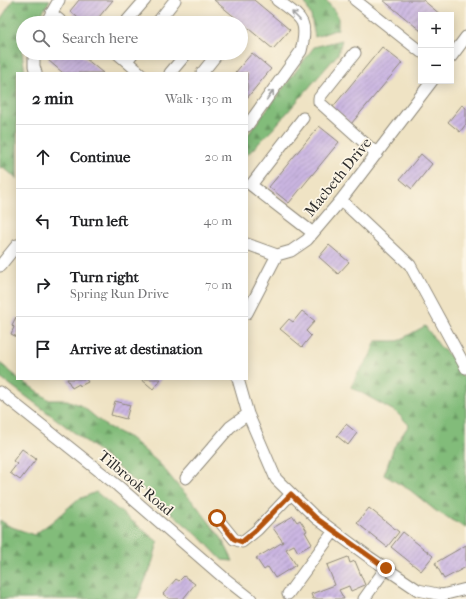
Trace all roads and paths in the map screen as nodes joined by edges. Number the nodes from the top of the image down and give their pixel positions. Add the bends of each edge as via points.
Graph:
1 (59, 0) edge
2 (144, 0) edge
3 (175, 0) edge
4 (276, 0) edge
5 (355, 0) edge
6 (50, 16) edge
7 (131, 16) edge
8 (162, 16) edge
9 (466, 37) edge
10 (418, 50) edge
11 (355, 53) dead end
12 (454, 53) edge
13 (34, 60) edge
14 (132, 60) edge
15 (181, 60) edge
16 (212, 60) edge
17 (36, 72) edge
18 (139, 72) edge
19 (171, 72) edge
20 (203, 72) edge
21 (430, 84) edge
22 (303, 118) dead end
23 (248, 125) edge
24 (376, 154) junction
25 (341, 200) junction
26 (312, 233) junction
27 (248, 244) edge
28 (16, 246) edge
29 (277, 255) junction
30 (0, 266) edge
31 (248, 311) edge
32 (463, 355) edge
33 (466, 368) edge
34 (238, 380) edge
35 (0, 392) edge
36 (248, 414) junction
37 (186, 478) dead end
38 (291, 494) junction
39 (217, 518) dead end
40 (334, 531) junction
41 (386, 568) junction
42 (459, 593) edge
43 (288, 594) dead end
44 (252, 599) edge
45 (364, 599) edge

1 - 6 street
2 - 7 street
3 - 8 street
23 -> 4 street via 301,51 304,38 304,25 297,16
5 - 10 street
9 - 12 street
11 - 24 street via 319,98 319,102
13 - 17 street
14 - 18 street
15 - 19 street
16 - 20 street
21 - 24 street, Macbeth Drive
22 - 26 street via 251,185
24 - 25 street, Macbeth Drive
25 - 26 street, Macbeth Drive
25 - 32 street via 410,265
26 - 29 street, Macbeth Drive via 291,252
27 - 29 street
28 - 30 street
29 - 31 street
32 - 33 street
34 - 36 street
35 - 44 street, Tilbrook Road via 118,486
36 - 37 street via 230,427
36 - 38 street via 276,479
38 - 39 street via 242,542 234,539
38 - 40 street
40 - 41 street
40 - 43 street
41 - 42 street via 418,590 442,595
41 - 45 street

